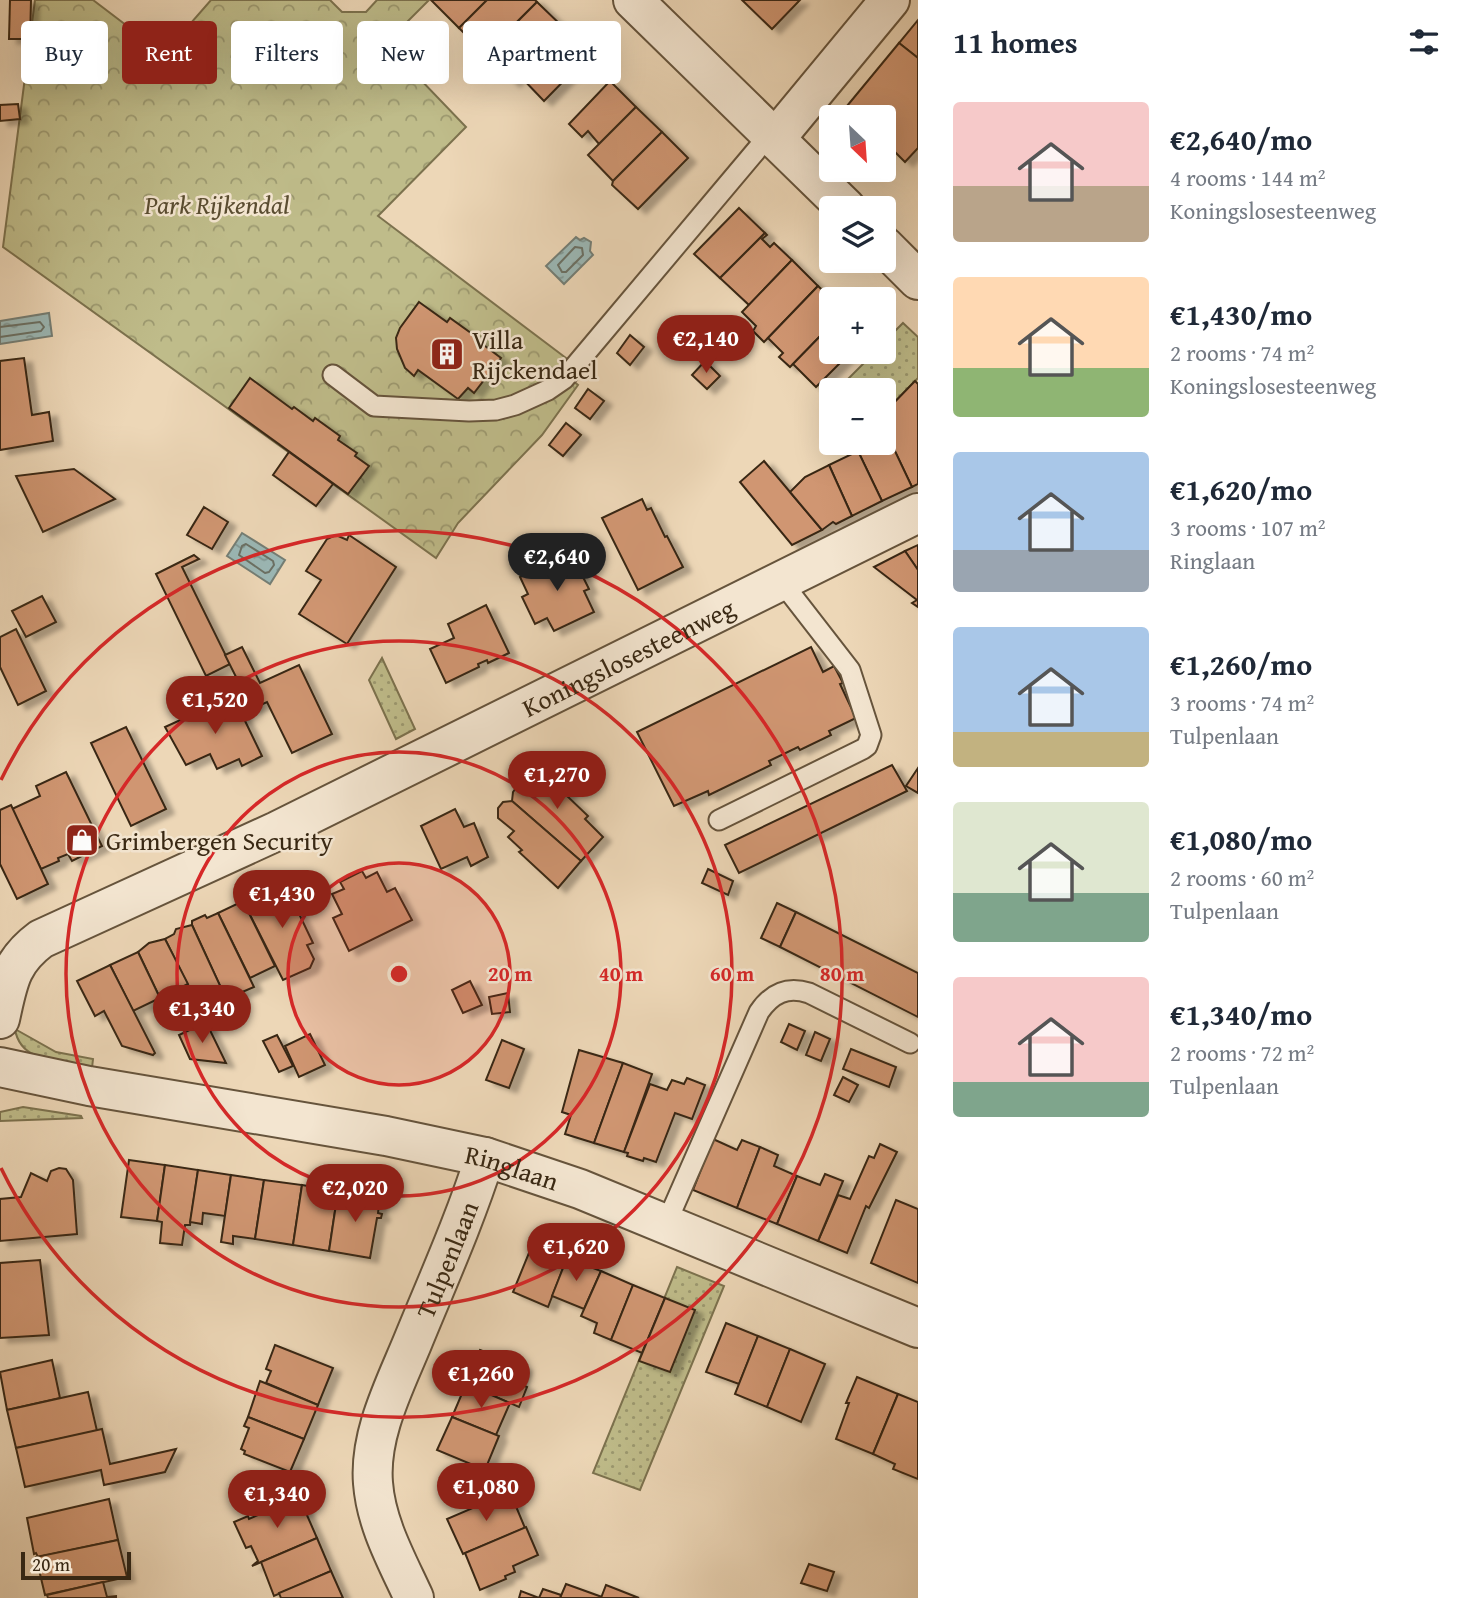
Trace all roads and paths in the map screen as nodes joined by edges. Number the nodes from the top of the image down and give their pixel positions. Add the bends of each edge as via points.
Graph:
1 (633, 0) edge
2 (890, 0) edge
3 (773, 136) junction
4 (834, 196) edge
5 (896, 258) edge
6 (918, 279) edge
7 (333, 375) dead end
8 (918, 513) edge
9 (781, 581) junction
10 (719, 820) dead end
11 (0, 1019) edge
12 (910, 1043) dead end
13 (0, 1067) edge
14 (485, 1157) junction
15 (666, 1224) junction
16 (918, 1328) edge
17 (414, 1598) edge

1 - 3 street
2 - 3 street
3 - 4 street
3 - 7 lane via 564,379 548,390 496,410 374,407
5 - 6 street
8 - 9 street, Koningslosesteenweg
9 - 10 lane via 850,670 870,740 863,749
9 - 11 street, Koningslosesteenweg via 278,831 41,939 14,965
12 - 15 lane via 808,993 775,994 759,1012
13 - 14 street, Ringlaan
14 - 15 street, Ringlaan
14 - 17 street, Tulpenlaan via 375,1445 376,1507
15 - 16 street, Ringlaan

